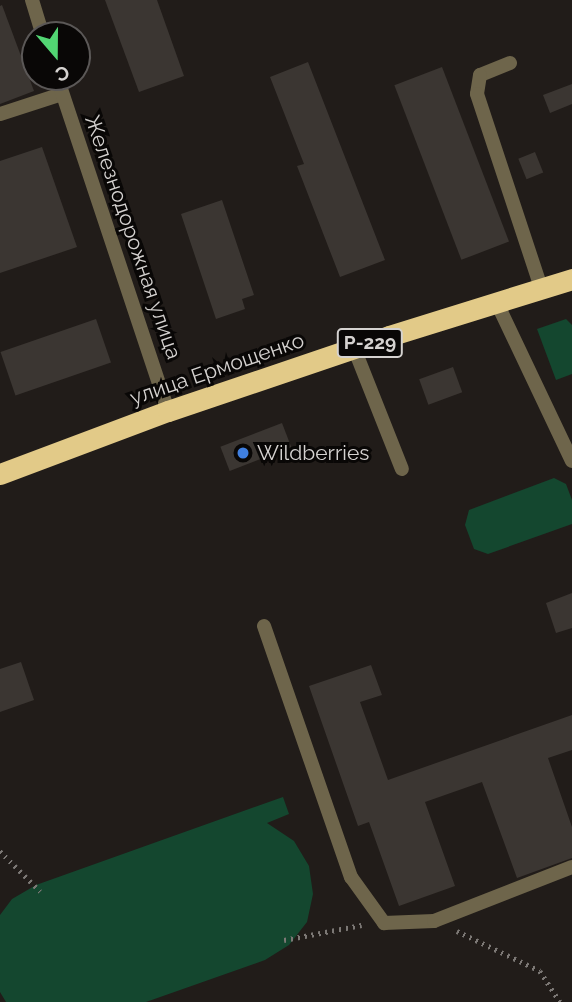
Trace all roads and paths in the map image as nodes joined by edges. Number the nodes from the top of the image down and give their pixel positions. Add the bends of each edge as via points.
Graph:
1 (32, 0) edge
2 (39, 21) edge
3 (510, 63) dead end
4 (61, 91) edge
5 (62, 94) junction
6 (0, 114) edge
7 (572, 279) edge
8 (541, 288) junction
9 (496, 302) junction
10 (354, 348) junction
11 (168, 411) junction
12 (572, 461) edge
13 (402, 469) dead end
14 (0, 474) edge
15 (264, 626) dead end
16 (0, 851) edge
17 (572, 867) edge
18 (40, 891) dead end
19 (434, 921) junction
20 (384, 923) junction
21 (284, 940) dead end
22 (560, 1002) edge

1 - 2 street
3 - 8 street via 480,75 477,94
4 - 5 street, Железнодорожная улица
5 - 6 street
5 - 11 street, Железнодорожная улица
7 - 8 highway, улица Ермощенко / Р-229
8 - 9 highway, улица Ермощенко / Р-229
9 - 10 highway, улица Ермощенко / Р-229
9 - 12 street
10 - 11 highway, улица Ермощенко / Р-229
10 - 13 street
11 - 14 highway, улица Ермощенко / Р-229
15 - 20 street via 351,877
16 - 18 path
17 - 19 street
19 - 20 street
19 - 22 path via 540,971
20 - 21 path

